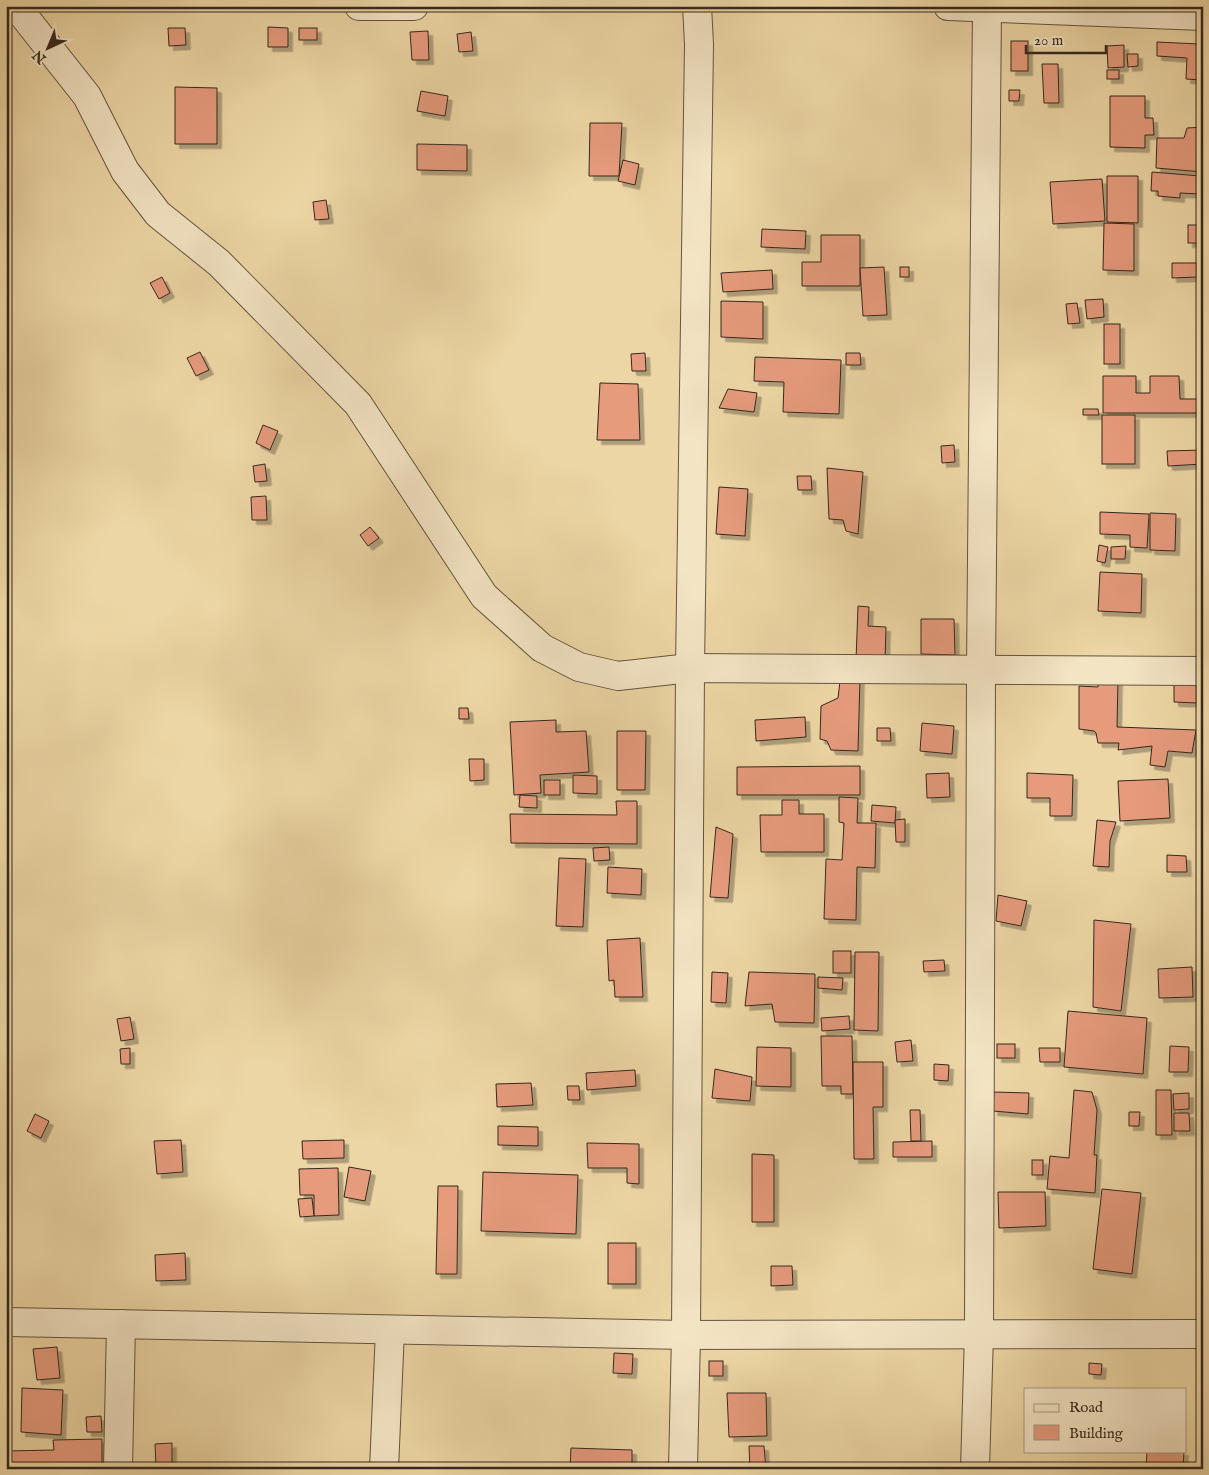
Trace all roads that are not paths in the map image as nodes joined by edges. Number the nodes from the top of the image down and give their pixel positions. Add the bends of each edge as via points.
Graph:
1 (16, 6) edge
2 (358, 6) edge
3 (697, 6) edge
4 (948, 6) edge
5 (397, 7) edge
6 (987, 7) edge
7 (1203, 16) edge
8 (690, 668) junction
9 (981, 669) junction
10 (1203, 671) edge
11 (6, 1322) edge
12 (121, 1324) junction
13 (390, 1330) junction
14 (979, 1334) junction
15 (1203, 1334) edge
16 (686, 1335) junction
17 (118, 1469) edge
18 (384, 1469) edge
19 (682, 1469) edge
20 (975, 1469) edge

1 - 8 street via 87,96 125,171 158,214 219,262 358,404 484,596 542,648 578,667 618,676
2 - 5 street
3 - 8 street
4 - 6 street
6 - 7 street
6 - 9 street
8 - 9 street
8 - 16 street
9 - 10 street
9 - 14 street
11 - 12 street
12 - 13 street
12 - 17 street
13 - 16 street
13 - 18 street
14 - 15 street
14 - 16 street
14 - 20 street
16 - 19 street

